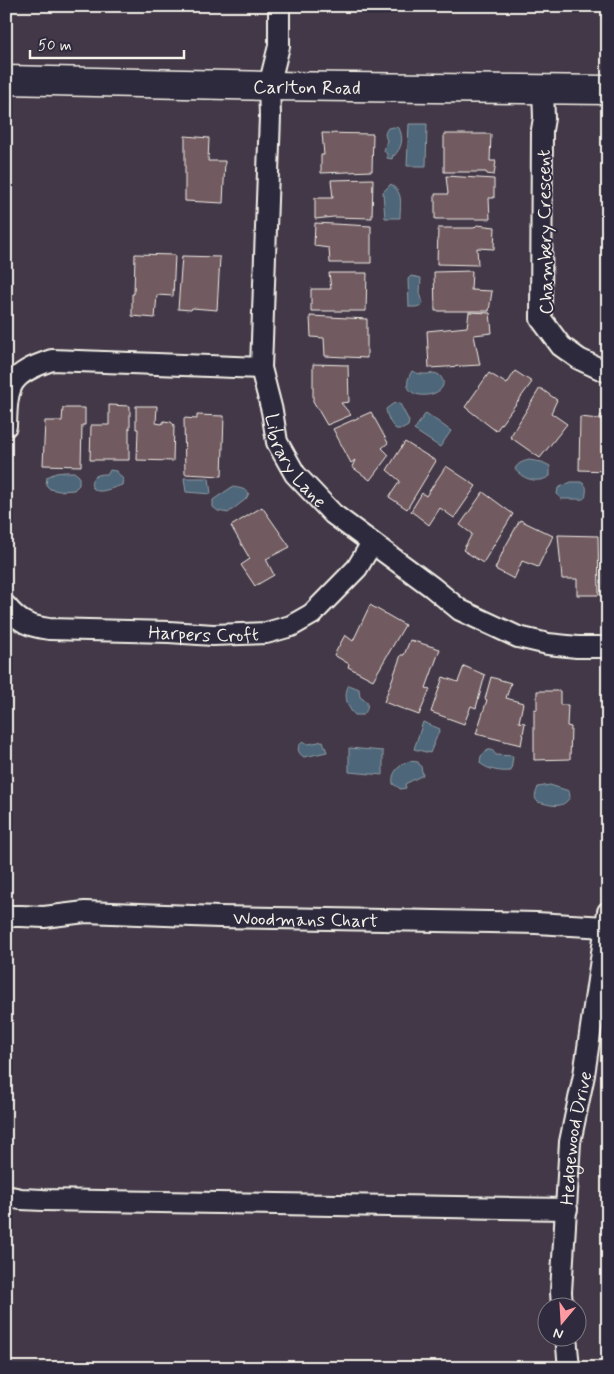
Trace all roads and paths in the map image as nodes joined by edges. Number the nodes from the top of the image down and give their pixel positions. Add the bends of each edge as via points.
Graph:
1 (279, 6) edge
2 (6, 80) edge
3 (269, 86) junction
4 (543, 89) junction
5 (608, 90) edge
6 (260, 368) junction
7 (608, 372) edge
8 (6, 426) edge
9 (372, 543) junction
10 (6, 606) edge
11 (608, 647) edge
12 (6, 916) edge
13 (607, 920) edge
14 (6, 1196) edge
15 (566, 1209) junction
16 (561, 1296) edge
17 (567, 1346) edge
18 (569, 1368) edge

1 - 3 street, Library Lane via 279,46
2 - 3 main road, Carlton Road
3 - 4 main road, Carlton Road
3 - 6 street, Library Lane
4 - 5 main road, Carlton Road
4 - 7 street, Chambery Crescent via 541,319 561,346
6 - 8 street via 52,360 22,373 11,385
6 - 9 street, Library Lane via 277,442 295,474 333,514
9 - 10 street, Harpers Croft via 357,568 312,614 291,626 266,634 49,630 31,626
9 - 11 street, Library Lane via 460,610 518,637 548,644
12 - 13 street, Woodmans Chart via 44,917 85,912 536,922
13 - 15 street, Hedgewood Drive via 584,1076 570,1142
14 - 15 street via 43,1200
15 - 16 street, Hedgewood Drive
17 - 18 street

